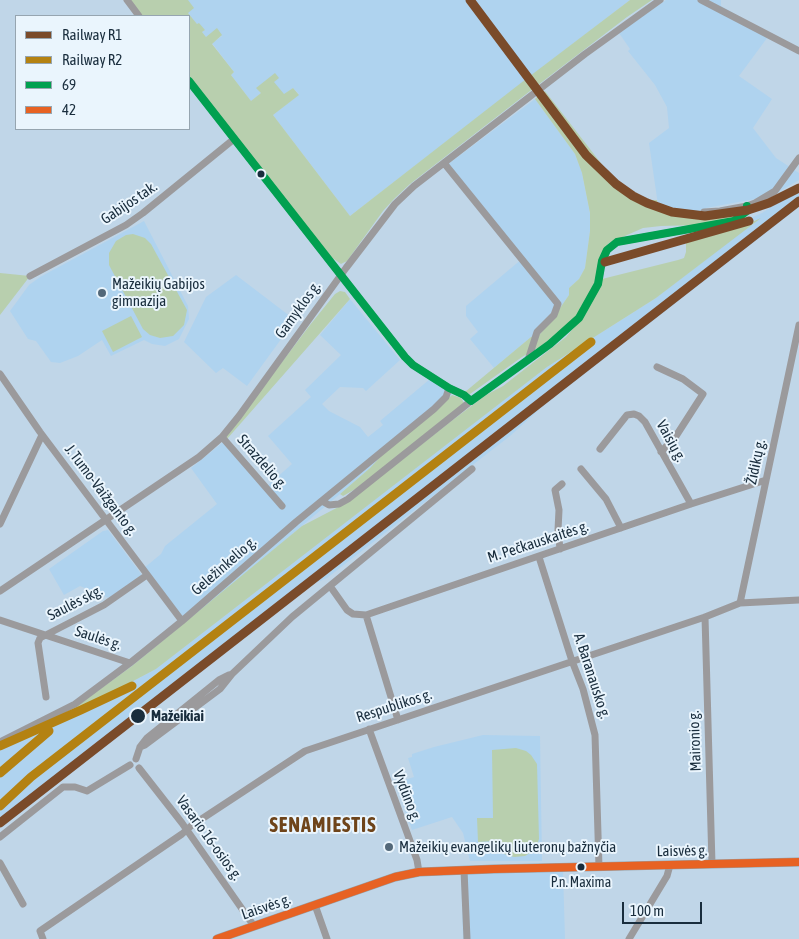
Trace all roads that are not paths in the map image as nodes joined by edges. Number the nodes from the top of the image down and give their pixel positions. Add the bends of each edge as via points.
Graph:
1 (126, 0) edge
2 (660, 0) edge
3 (701, 0) edge
4 (138, 15) edge
5 (799, 51) edge
6 (190, 83) edge
7 (234, 139) junction
8 (799, 158) edge
9 (444, 163) junction
10 (748, 206) junction
11 (704, 212) dead end
12 (341, 275) junction
13 (30, 276) dead end
14 (799, 325) edge
15 (527, 360) junction
16 (656, 367) dead end
17 (0, 374) edge
18 (449, 388) junction
19 (471, 401) junction
20 (42, 435) junction
21 (222, 437) junction
22 (600, 449) dead end
23 (661, 452) junction
24 (472, 469) dead end
25 (581, 469) dead end
26 (766, 480) junction
27 (562, 484) dead end
28 (322, 501) junction
29 (691, 504) junction
30 (282, 506) dead end
31 (106, 521) junction
32 (0, 524) edge
33 (621, 528) junction
34 (560, 549) junction
35 (539, 557) junction
36 (147, 575) junction
37 (330, 586) junction
38 (0, 591) edge
39 (799, 600) edge
40 (740, 603) junction
41 (366, 615) junction
42 (706, 617) junction
43 (0, 620) edge
44 (182, 621) junction
45 (44, 635) junction
46 (572, 662) junction
47 (130, 663) junction
48 (46, 697) dead end
49 (398, 720) junction
50 (369, 729) junction
51 (0, 742) edge
52 (133, 762) junction
53 (187, 830) junction
54 (0, 837) edge
55 (799, 862) edge
56 (0, 863) edge
57 (712, 864) junction
58 (670, 865) junction
59 (599, 867) junction
60 (464, 870) junction
61 (419, 872) junction
62 (23, 904) dead end
63 (315, 905) junction
64 (254, 926) junction
65 (44, 939) edge
66 (217, 939) edge
67 (327, 939) edge
68 (467, 939) edge
69 (629, 939) edge

1 - 4 street
2 - 9 street, Gamyklos g.
3 - 5 street
6 - 7 street
7 - 12 street
7 - 13 street, Gabijos tak. via 126,225
8 - 10 street via 775,191
9 - 12 street, Gamyklos g. via 395,204
9 - 15 street via 558,304 554,315 537,332
10 - 11 street
10 - 15 street via 748,210 734,221 617,242 607,250 602,260 598,284 579,318
12 - 18 street via 404,357
12 - 21 street, Gamyklos g.
14 - 26 street, Židikų g.
15 - 19 street
16 - 23 street via 683,379 703,394 676,436
17 - 20 street, J. Tumo-Vaižganto g.
18 - 19 street
18 - 28 street, Geležinkelio g. via 446,397 434,409
19 - 28 street via 348,500 329,505
20 - 31 street, J. Tumo-Vaižganto g.
20 - 32 street
21 - 30 street, Strazdelio g.
21 - 31 street, Gamyklos g. via 199,457
22 - 23 street, Vaisių g. via 627,415 634,414 645,422
23 - 29 street, Vaisių g.
24 - 37 street
25 - 33 street via 606,499
26 - 29 street, M. Pečkauskaitės g.
26 - 40 street, Židikų g.
27 - 34 street via 555,490 560,510
28 - 44 street, Geležinkelio g.
29 - 33 street, M. Pečkauskaitės g.
31 - 36 street, J. Tumo-Vaižganto g.
31 - 38 street, Gamyklos g.
33 - 34 street, M. Pečkauskaitės g.
34 - 35 street, M. Pečkauskaitės g.
35 - 41 street, M. Pečkauskaitės g.
35 - 46 street, A. Baranausko g.
36 - 44 street, J. Tumo-Vaižganto g.
36 - 45 street, Saulės skg. via 104,605
37 - 41 street via 347,610
37 - 52 street via 232,674 219,680 147,738
39 - 40 street, Respublikos g.
40 - 42 street, Respublikos g.
41 - 49 street
42 - 46 street, Respublikos g.
42 - 57 street, Maironio g.
43 - 45 street, Saulės g.
44 - 47 street, Geležinkelio g.
45 - 47 street, Saulės g.
45 - 48 street, Saulės skg. via 38,643
46 - 49 street, Respublikos g.
46 - 59 street, A. Baranausko g. via 595,734
47 - 51 street, Geležinkelio g. via 75,704
49 - 50 street, Respublikos g.
50 - 53 street, Respublikos g. via 305,750
50 - 61 street, Vydūno g.
52 - 53 street, Vasario 16-osios g. via 134,769 139,768
52 - 54 street via 87,791 63,787
53 - 64 street, Vasario 16-osios g.
53 - 65 street, Respublikos g. via 40,931
55 - 57 main road, Laisvės g.
56 - 62 street
57 - 58 main road, Laisvės g.
58 - 59 main road, Laisvės g.
58 - 69 street via 667,876
59 - 60 main road, Laisvės g.
60 - 61 main road, Laisvės g.
60 - 68 street
61 - 63 main road, Laisvės g.
63 - 64 main road, Laisvės g.
63 - 67 street
64 - 66 main road, Laisvės g.

